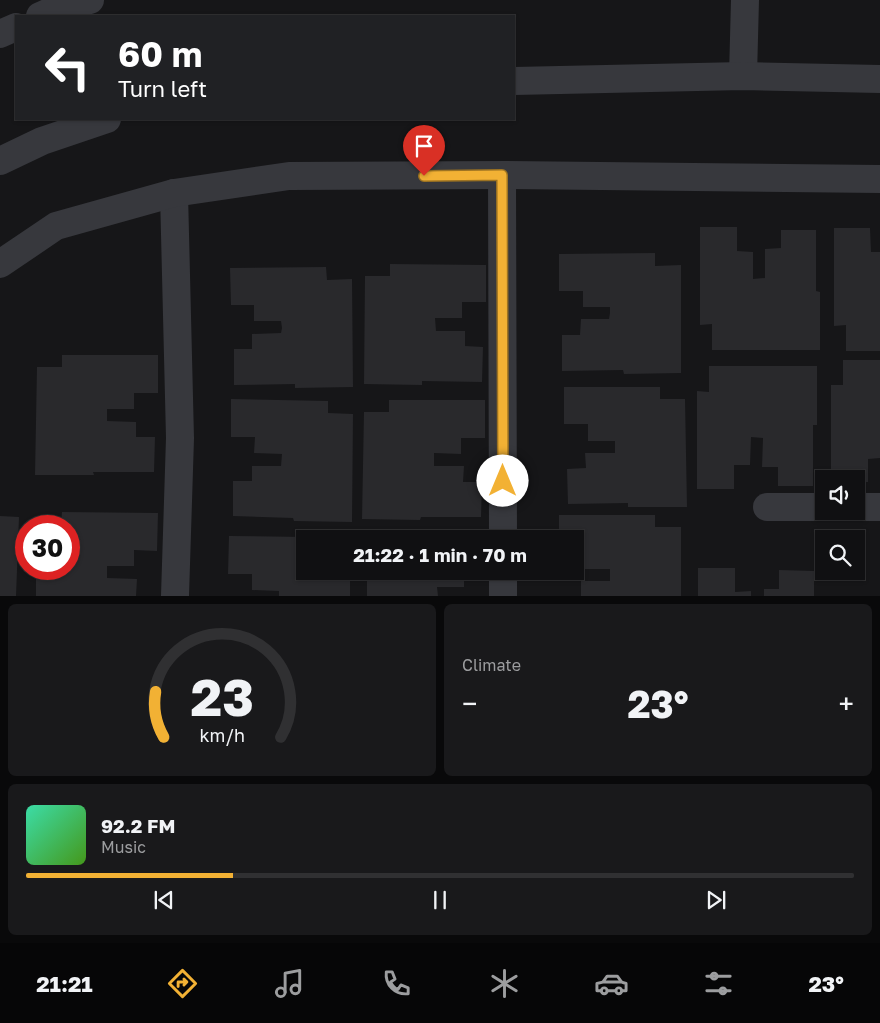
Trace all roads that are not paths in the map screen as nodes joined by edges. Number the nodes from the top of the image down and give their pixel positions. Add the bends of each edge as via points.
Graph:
1 (90, 0) edge
2 (745, 0) edge
3 (42, 15) edge
4 (15, 27) edge
5 (0, 34) edge
6 (743, 76) junction
7 (880, 79) edge
8 (515, 81) edge
9 (103, 120) edge
10 (0, 161) edge
11 (502, 175) junction
12 (880, 179) edge
13 (174, 193) junction
14 (0, 264) edge
15 (768, 507) dead end
16 (815, 507) edge
17 (865, 508) edge
18 (880, 508) edge
19 (503, 530) edge
20 (503, 580) edge
21 (175, 596) edge
22 (503, 596) edge

1 - 3 street
2 - 6 street
4 - 5 street
6 - 7 street
6 - 8 street
9 - 10 street via 42,141
11 - 12 street
11 - 13 street via 289,176
11 - 19 street
13 - 14 street via 56,226
13 - 21 street via 180,438
15 - 16 street
17 - 18 street
20 - 22 street

